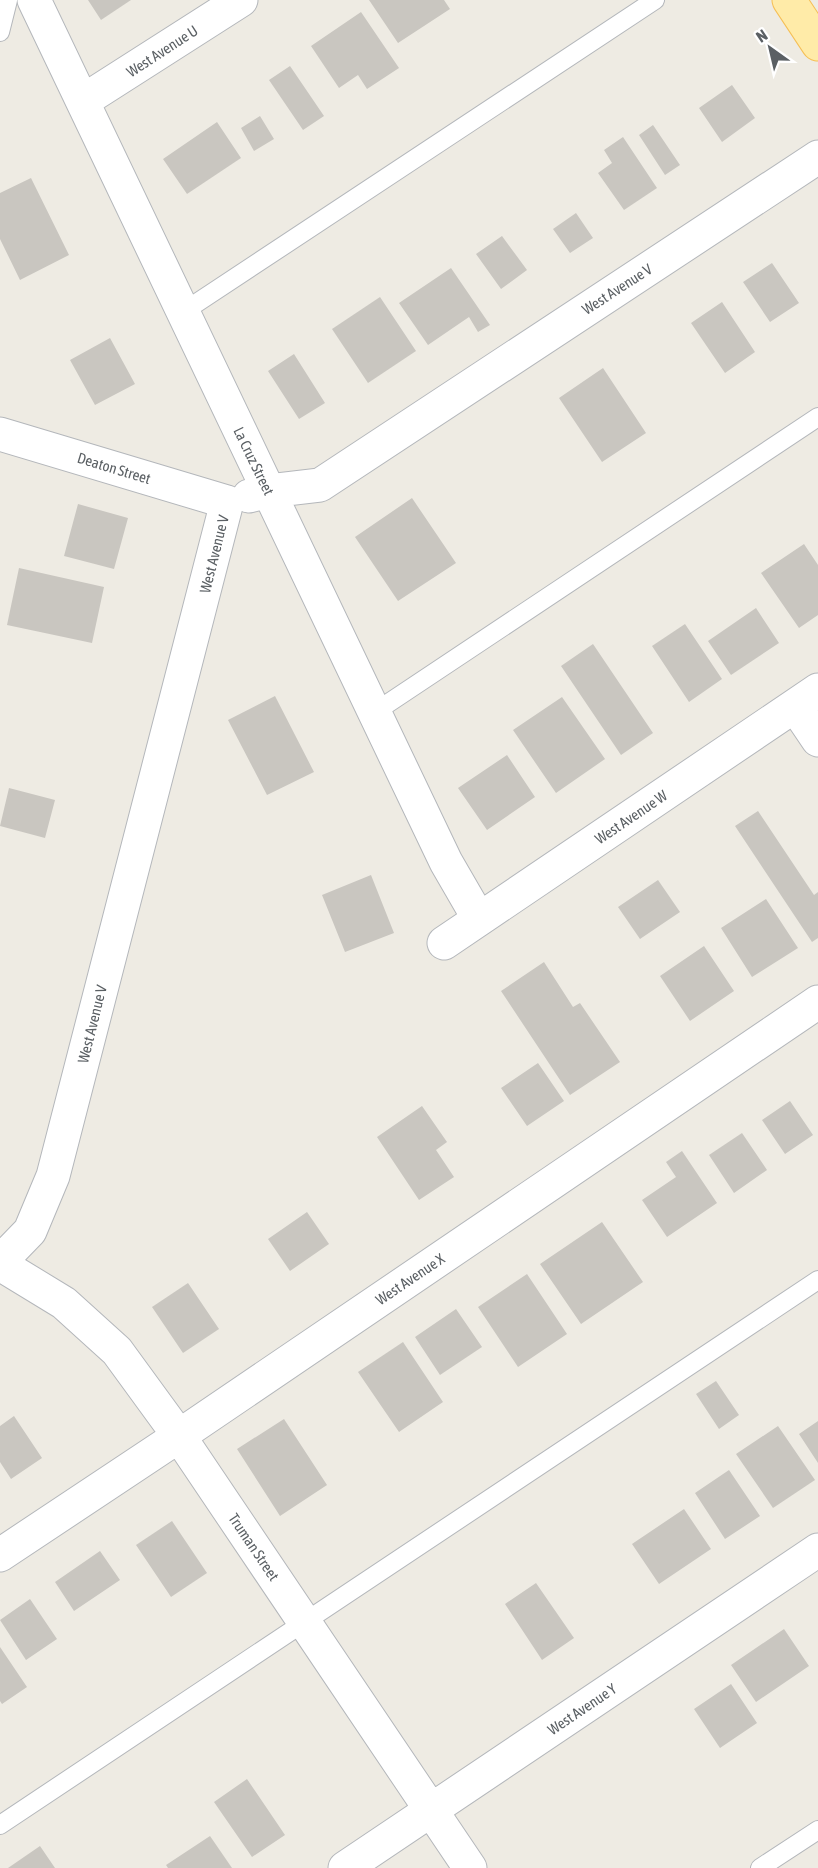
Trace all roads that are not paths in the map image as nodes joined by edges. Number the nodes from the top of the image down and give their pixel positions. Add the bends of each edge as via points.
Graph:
1 (8, 0) edge
2 (34, 0) edge
3 (241, 0) edge
4 (655, 0) edge
5 (789, 0) edge
6 (0, 32) edge
7 (818, 44) edge
8 (83, 101) junction
9 (818, 157) edge
10 (183, 312) junction
11 (818, 417) edge
12 (0, 434) edge
13 (269, 491) junction
14 (227, 502) junction
15 (807, 698) edge
16 (375, 712) junction
17 (818, 740) edge
18 (479, 919) junction
19 (444, 943) dead end
20 (818, 1002) edge
21 (0, 1263) edge
22 (818, 1280) edge
23 (179, 1436) junction
24 (818, 1550) edge
25 (0, 1555) edge
26 (305, 1622) junction
27 (431, 1810) junction
28 (0, 1825) edge
29 (818, 1830) edge
30 (345, 1868) edge
31 (470, 1868) edge
32 (760, 1868) edge

1 - 6 lane
2 - 8 street, La Cruz Street
3 - 8 street, West Avenue U
4 - 10 lane
5 - 7 main road
8 - 10 street, La Cruz Street
9 - 13 street, West Avenue V via 320,485
10 - 13 street, La Cruz Street
11 - 16 lane
12 - 14 street, Deaton Street
13 - 14 street, West Avenue V
13 - 16 street, La Cruz Street
14 - 21 street, West Avenue V via 53,1176 30,1231
15 - 17 street
15 - 18 street, West Avenue W
16 - 18 street, La Cruz Street via 446,862
18 - 19 street, West Avenue W
20 - 23 street, West Avenue X
21 - 23 street, Truman Street via 64,1303 117,1351
22 - 26 lane
23 - 25 street, West Avenue X
23 - 26 street, Truman Street
24 - 27 street, West Avenue Y
26 - 27 street, Truman Street
26 - 28 lane
27 - 30 street, West Avenue Y
27 - 31 street, Truman Street
29 - 32 lane

